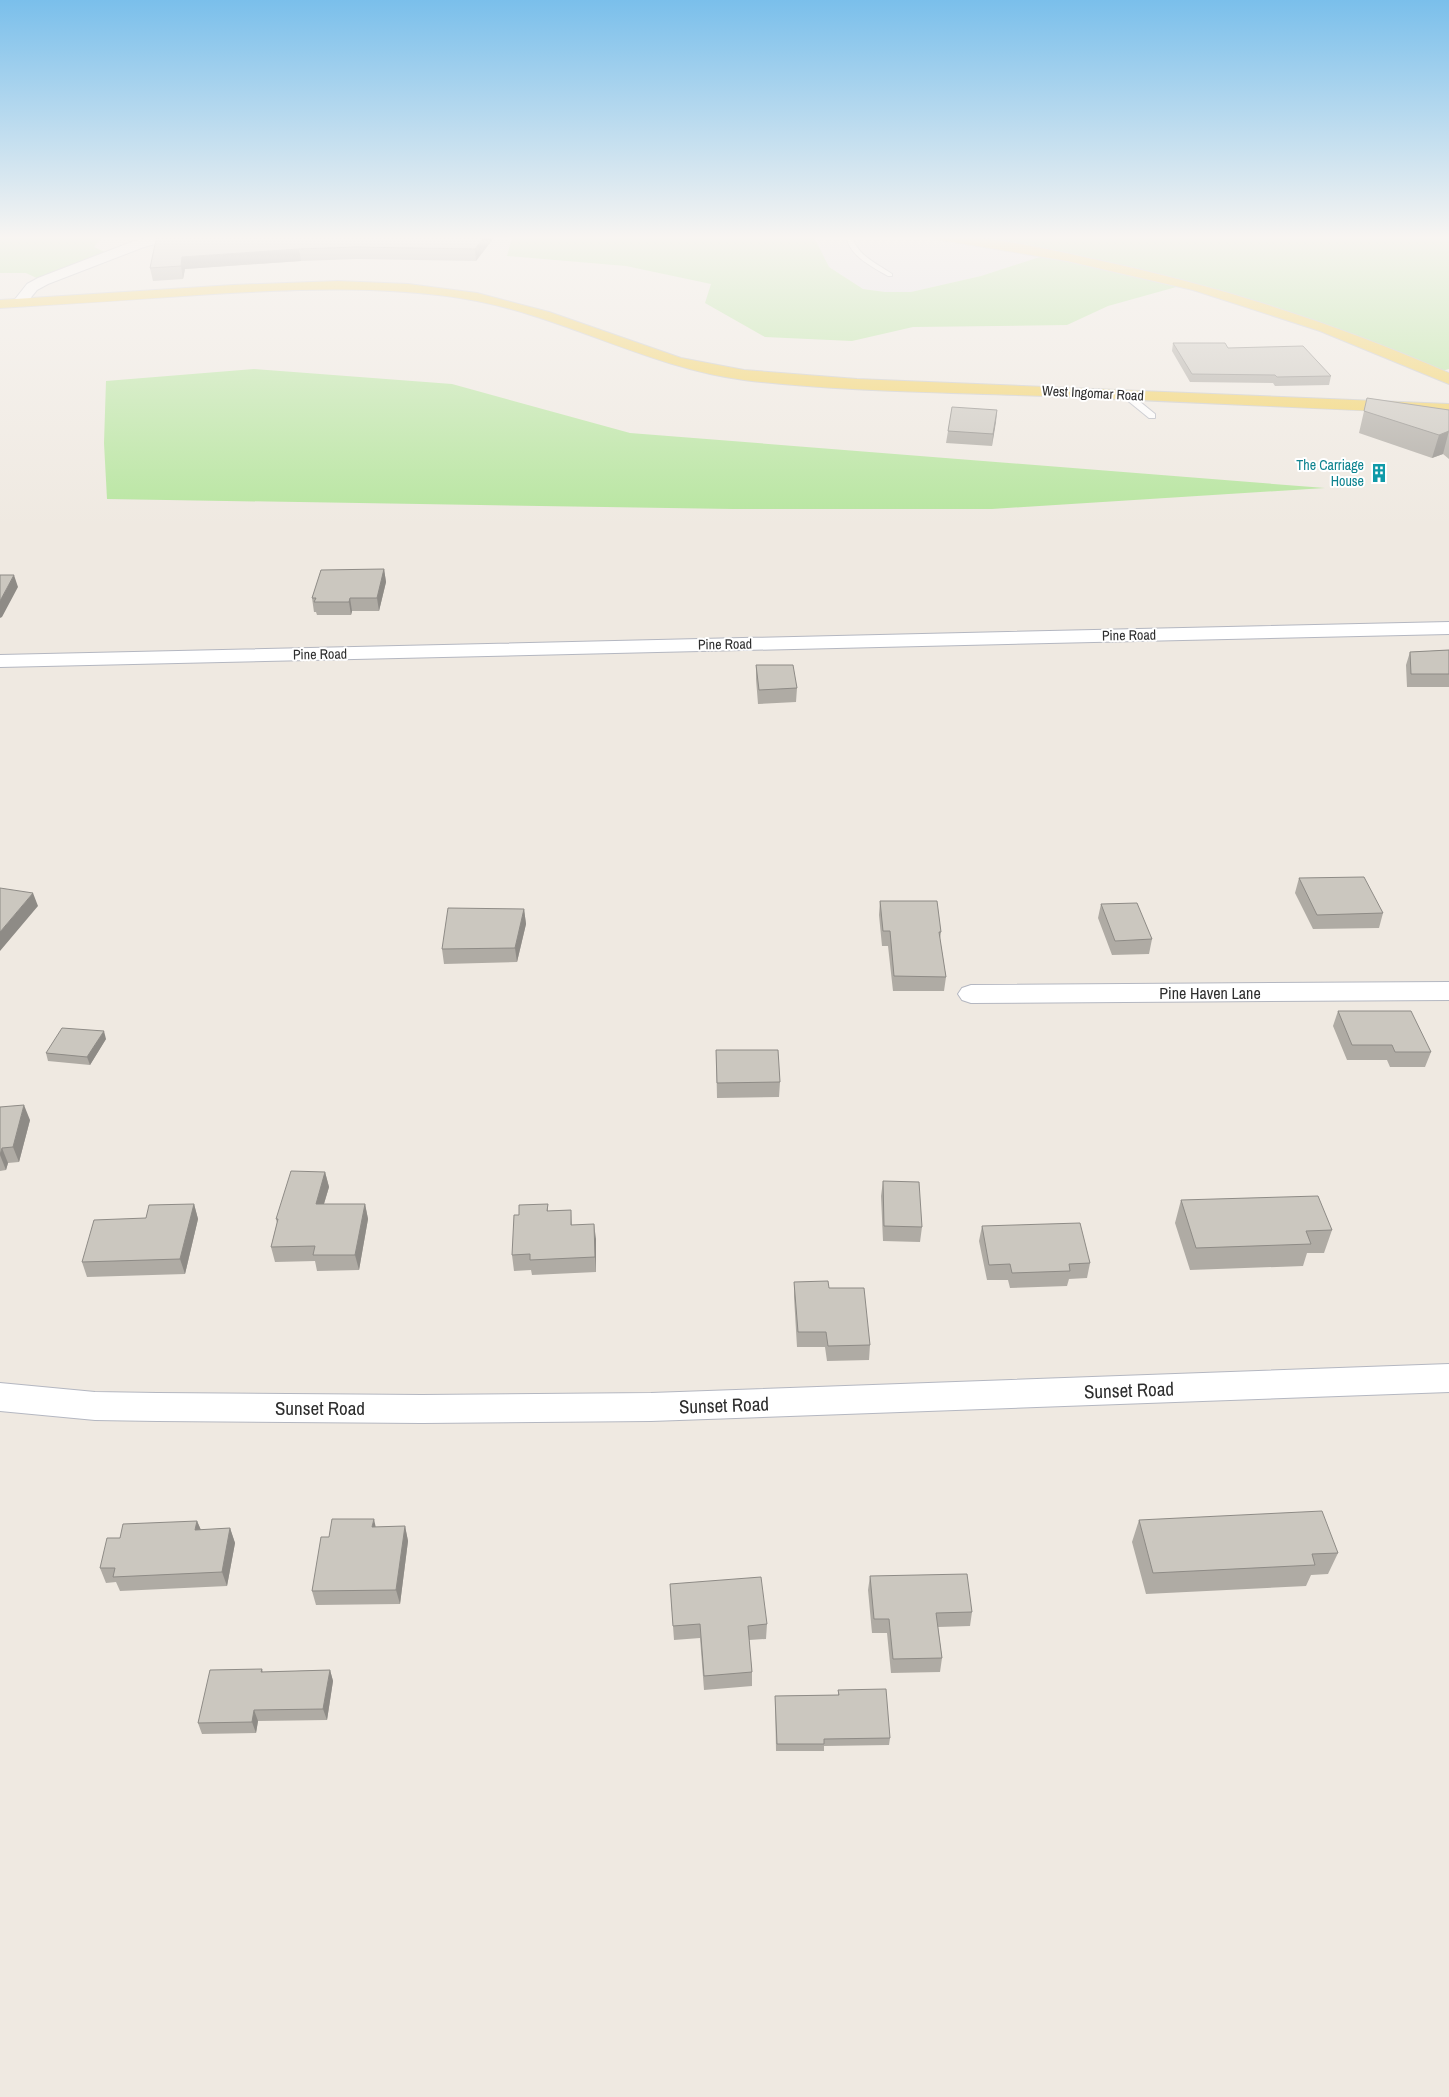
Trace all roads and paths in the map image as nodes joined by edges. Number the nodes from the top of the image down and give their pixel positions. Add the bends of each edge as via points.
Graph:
1 (596, 333) edge
2 (1339, 333) edge
3 (1449, 379) edge
4 (1125, 394) junction
5 (1449, 409) edge
6 (1152, 416) dead end
7 (1449, 628) edge
8 (0, 661) edge
9 (1449, 991) edge
10 (971, 994) dead end
11 (1449, 1378) edge
12 (0, 1397) edge
13 (42, 1402) junction
14 (0, 1409) edge

1 - 4 main road, West Ingomar Road via 636,349 698,368 723,372 817,381
2 - 3 main road
4 - 5 main road, West Ingomar Road
4 - 6 lane
7 - 8 street, Pine Road
9 - 10 street, Pine Haven Lane
11 - 13 street, Sunset Road via 651,1407 157,1407
12 - 13 street, Sunset Road
13 - 14 street

